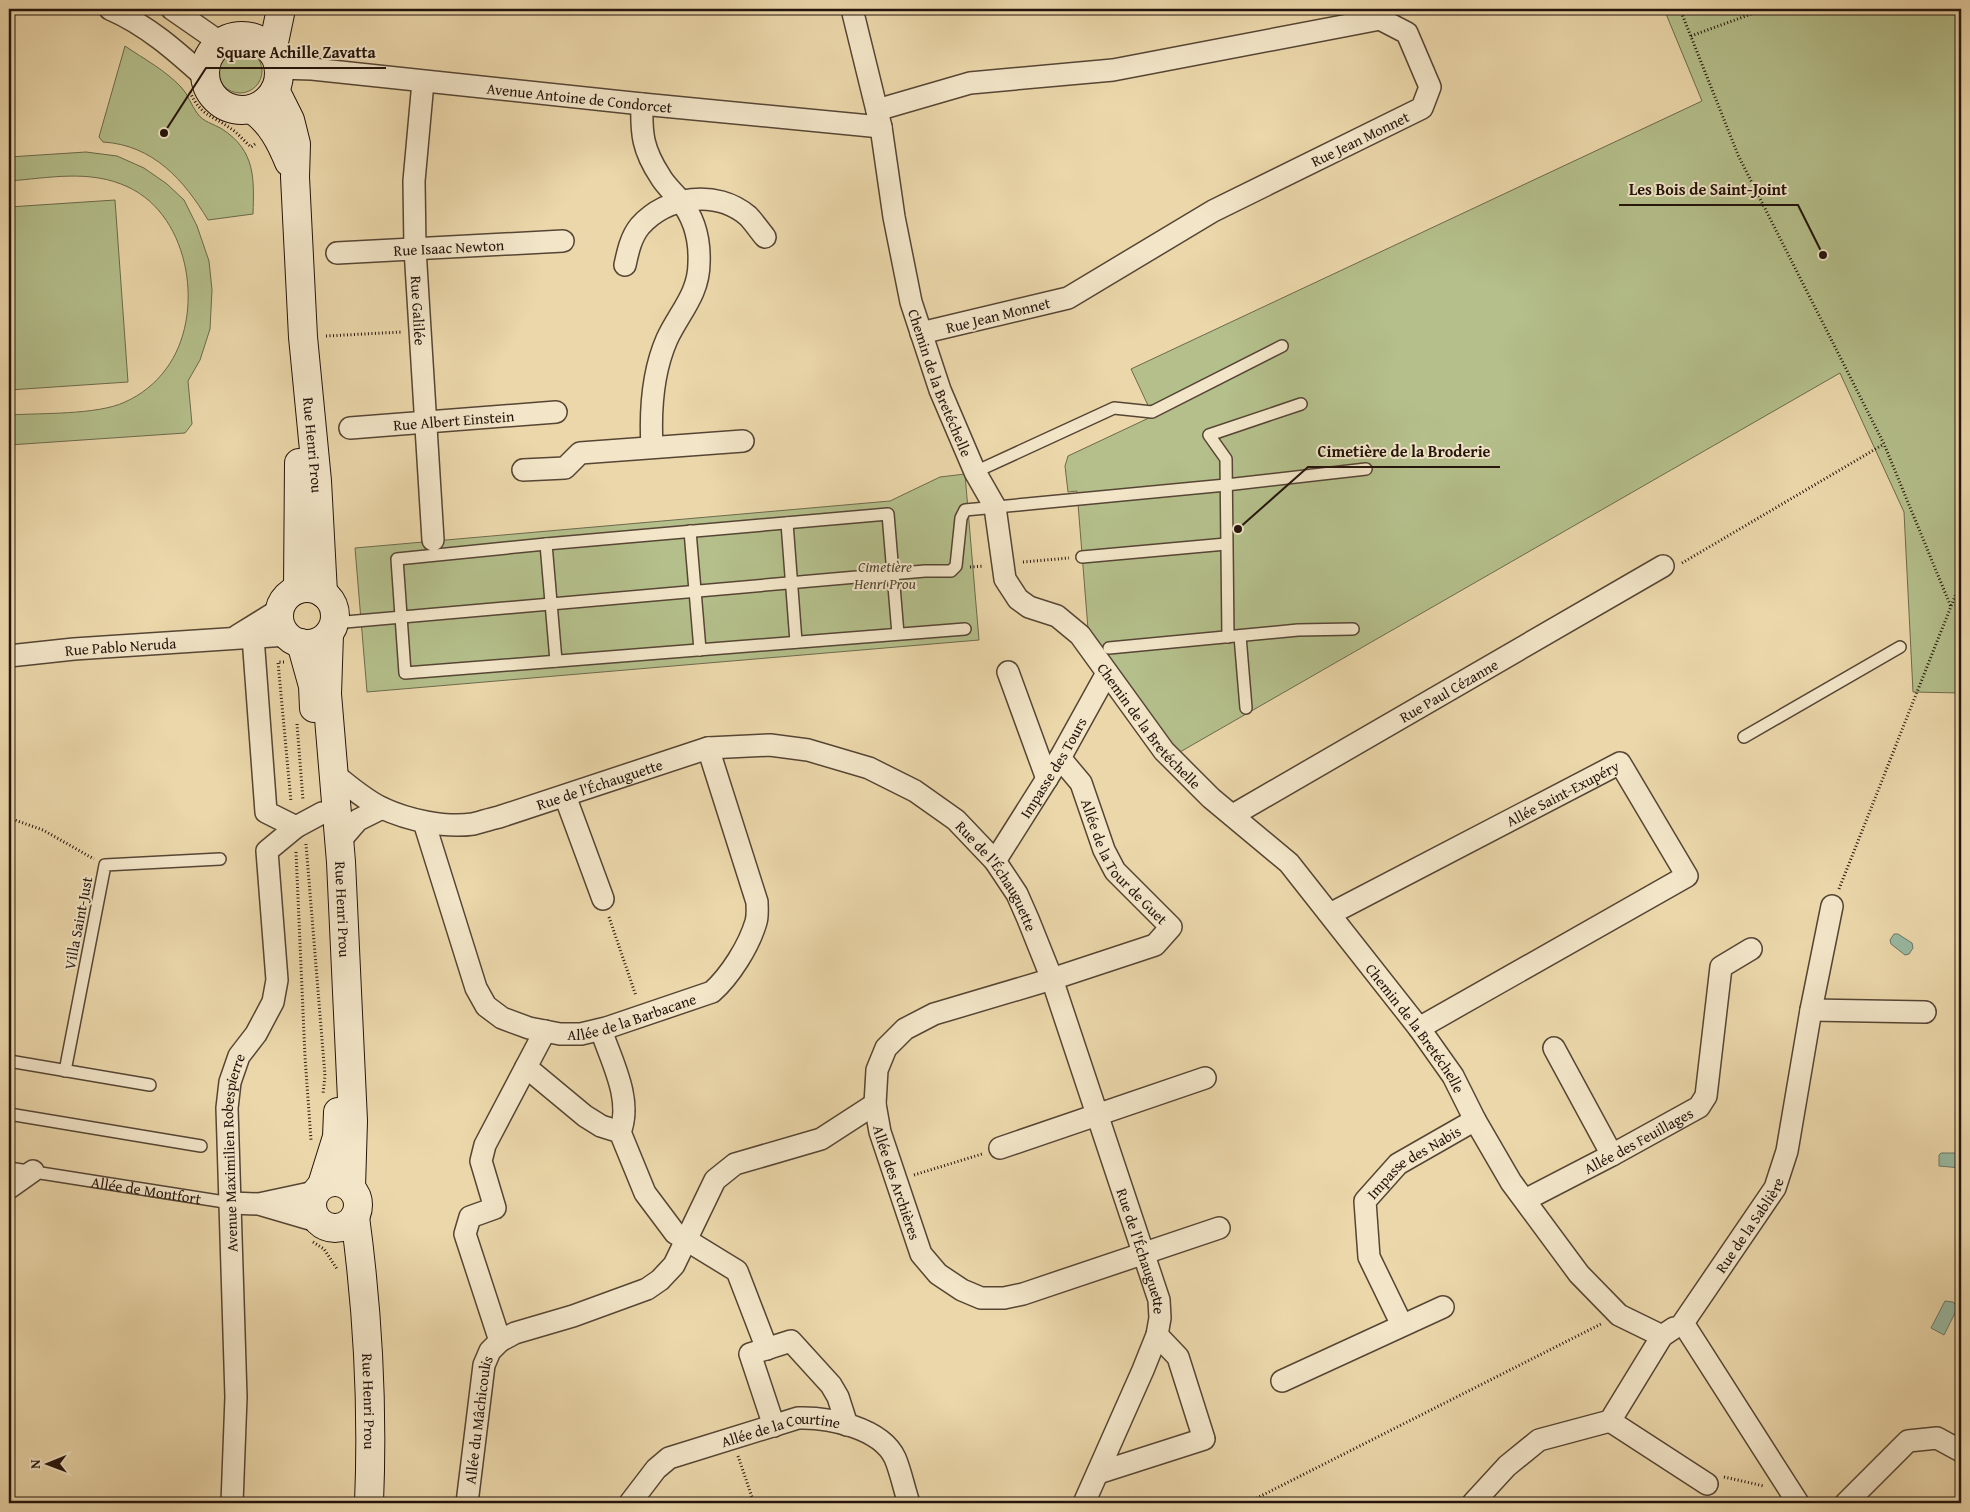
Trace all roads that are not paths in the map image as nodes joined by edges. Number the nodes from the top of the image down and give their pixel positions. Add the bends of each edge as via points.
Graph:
1 (110, 9) edge
2 (172, 9) edge
3 (272, 9) edge
4 (281, 9) edge
5 (852, 9) edge
6 (233, 40) junction
7 (275, 70) junction
8 (206, 78) junction
9 (423, 82) junction
10 (642, 104) junction
11 (252, 109) junction
12 (879, 118) junction
13 (295, 177) junction
14 (680, 200) junction
15 (765, 236) dead end
16 (563, 241) dead end
17 (415, 249) junction
18 (337, 253) dead end
19 (625, 265) dead end
20 (300, 296) junction
21 (922, 333) junction
22 (1282, 346) dead end
23 (1301, 404) dead end
24 (556, 412) dead end
25 (425, 422) junction
26 (350, 428) dead end
27 (744, 441) dead end
28 (652, 448) junction
29 (1366, 468) dead end
30 (523, 470) dead end
31 (975, 472) junction
32 (1226, 485) junction
33 (995, 507) junction
34 (787, 523) junction
35 (690, 531) junction
36 (433, 540) dead end
37 (546, 544) junction
38 (1226, 544) junction
39 (1082, 557) road end
40 (1663, 566) road end
41 (893, 574) junction
42 (792, 583) junction
43 (311, 591) junction
44 (695, 591) junction
45 (551, 604) junction
46 (401, 617) junction
47 (331, 628) junction
48 (965, 629) dead end
49 (1353, 629) dead end
50 (898, 634) junction
51 (1234, 636) junction
52 (243, 638) junction
53 (289, 638) junction
54 (796, 642) junction
55 (1900, 647) dead end
56 (1110, 648) dead end
57 (700, 650) junction
58 (9, 656) edge
59 (556, 661) junction
60 (1008, 672) dead end
61 (1107, 673) junction
62 (1246, 708) dead end
63 (1744, 737) dead end
64 (708, 748) junction
65 (1060, 758) junction
66 (334, 774) junction
67 (1047, 779) junction
68 (564, 796) junction
69 (382, 808) junction
70 (313, 809) junction
71 (1233, 815) junction
72 (424, 822) junction
73 (297, 830) junction
74 (338, 842) junction
75 (220, 859) dead end
76 (995, 861) junction
77 (602, 899) road end
78 (1832, 906) road end
79 (1330, 914) junction
80 (1751, 949) dead end
81 (1052, 979) junction
82 (1811, 1010) junction
83 (1925, 1012) dead end
84 (1419, 1028) junction
85 (601, 1030) junction
86 (544, 1031) junction
87 (1554, 1048) dead end
88 (9, 1061) edge
89 (526, 1067) junction
90 (65, 1071) junction
91 (1205, 1078) dead end
92 (150, 1085) dead end
93 (875, 1104) junction
94 (9, 1114) edge
95 (1098, 1114) junction
96 (1475, 1120) junction
97 (620, 1132) junction
98 (201, 1146) dead end
99 (1000, 1148) road end
100 (1612, 1155) junction
101 (9, 1168) edge
102 (33, 1172) junction
103 (351, 1187) junction
104 (9, 1188) edge
105 (319, 1188) junction
106 (1524, 1200) junction
107 (231, 1203) junction
108 (260, 1204) junction
109 (355, 1217) junction
110 (323, 1224) junction
111 (1219, 1228) dead end
112 (685, 1240) junction
113 (1144, 1252) junction
114 (365, 1301) junction
115 (1443, 1306) dead end
116 (1683, 1323) junction
117 (1402, 1325) junction
118 (1157, 1334) junction
119 (1662, 1336) junction
120 (500, 1341) junction
121 (768, 1349) junction
122 (1282, 1381) dead end
123 (1610, 1421) junction
124 (847, 1425) junction
125 (774, 1426) junction
126 (1961, 1451) edge
127 (1098, 1473) junction
128 (1701, 1481) road end
129 (1795, 1498) edge
130 (232, 1503) edge
131 (369, 1503) edge
132 (467, 1503) edge
133 (630, 1503) edge
134 (909, 1503) edge
135 (1084, 1503) edge
136 (1473, 1503) edge
137 (1846, 1503) edge

1 - 8 street via 151,32
2 - 6 street
3 - 6 street
4 - 7 street
5 - 12 street, Chemin de la Bretéchelle
6 - 7 street via 260,41
6 - 8 street via 214,50 208,58
7 - 9 street, Avenue Antoine de Condorcet via 312,69
7 - 11 street via 269,99
7 - 13 street, Rue Henri Prou via 296,144
8 - 11 street via 209,90 227,107
9 - 10 street, Avenue Antoine de Condorcet
9 - 17 street, Rue Galilée via 414,181
10 - 12 street, Avenue Antoine de Condorcet
10 - 14 street via 641,131 648,154 660,178
11 - 13 street, Rue Henri Prou via 274,130
12 - 21 street, Chemin de la Bretéchelle via 894,217
12 - 21 street, Rue Jean Monnet via 970,83 1113,70 1380,19 1407,33 1430,87 1422,108 1213,211 1068,298
13 - 20 street, Rue Henri Prou
14 - 15 street via 697,198 731,206 747,216
14 - 19 street via 654,213 639,227
14 - 28 street via 690,214 696,234 699,264 695,288 667,339 658,365 652,394
16 - 17 street, Rue Isaac Newton
17 - 18 street, Rue Isaac Newton
17 - 25 street, Rue Galilée
20 - 43 street, Rue Henri Prou
20 - 43 street, Rue Henri Prou via 317,481
21 - 31 street, Chemin de la Bretéchelle via 940,390
22 - 31 lane via 1152,412 1114,408
23 - 32 lane via 1209,435 1226,459
24 - 25 street, Rue Albert Einstein
25 - 26 street, Rue Albert Einstein
25 - 36 street, Rue Galilée
27 - 28 street
28 - 30 street via 580,453 565,468
29 - 32 lane
31 - 33 street, Chemin de la Bretéchelle
32 - 33 lane
32 - 38 lane
33 - 41 lane via 963,512 954,569
33 - 61 street, Chemin de la Bretéchelle via 1005,579 1018,599 1067,623 1080,635
34 - 35 lane
34 - 41 lane via 888,514
34 - 42 lane
35 - 37 lane
35 - 44 lane
37 - 45 lane
37 - 46 lane via 398,559
38 - 39 lane
38 - 51 lane
40 - 71 street, Rue Paul Cézanne
41 - 42 lane
41 - 50 lane
42 - 44 lane
42 - 54 lane
43 - 47 street via 334,608
43 - 53 street via 290,594 283,601
44 - 45 lane
44 - 57 lane
45 - 46 lane
45 - 59 lane
46 - 47 lane
46 - 59 lane via 405,673
47 - 53 street via 316,642
47 - 66 street, Rue Henri Prou via 327,694
48 - 50 lane
49 - 51 lane
50 - 54 lane
51 - 56 lane
51 - 62 lane
52 - 53 street, Rue Pablo Neruda
52 - 58 street, Rue Pablo Neruda
52 - 73 street via 266,812
53 - 70 street, Rue Henri Prou via 313,686
54 - 57 lane
55 - 63 lane
57 - 59 lane
60 - 67 street
61 - 65 street, Impasse des Tours
61 - 71 street, Chemin de la Bretéchelle via 1164,751
64 - 68 street, Rue de l'Échauguette
64 - 76 street, Rue de l'Échauguette via 770,745 808,750 869,768 916,791 956,820
64 - 85 street, Allée de la Barbacane via 754,888 757,920 725,981 712,992
65 - 67 street, Impasse des Tours
65 - 81 street, Allée de la Tour de Guet via 1081,783 1104,850 1115,871 1171,927 1155,945
66 - 69 street, Rue de l'Échauguette
66 - 74 street, Rue Henri Prou
67 - 76 street, Impasse des Tours
68 - 72 street, Rue de l'Échauguette via 472,824
68 - 77 street
69 - 72 street, Rue de l'Échauguette
69 - 74 street via 358,820
70 - 73 street, Avenue Maximilien Robespierre
70 - 105 street, Rue Henri Prou via 336,992 340,1066 337,1137
71 - 79 street, Chemin de la Bretéchelle via 1289,863
72 - 86 street, Allée de la Barbacane via 476,988 486,1006 502,1018
73 - 107 street, Avenue Maximilien Robespierre via 267,851 277,980 273,1002 256,1034 239,1056 230,1082 227,1108
74 - 103 street, Rue Henri Prou via 353,1121
75 - 90 lane, Villa Saint-Just via 105,866
76 - 81 street, Rue de l'Échauguette via 1017,894
78 - 82 street, Rue de la Sablière
79 - 84 street, Chemin de la Bretéchelle
79 - 84 street, Allée Saint-Exupéry via 1620,763 1687,876
80 - 100 street, Allée des Feuillages via 1721,967 1706,1096 1699,1107
81 - 93 street, Allée des Archières via 934,1014 905,1030 886,1048 877,1070
81 - 95 street, Rue de l'Échauguette
82 - 83 street
82 - 116 street, Rue de la Sablière via 1787,1150 1775,1188
84 - 96 street, Chemin de la Bretéchelle via 1453,1076
85 - 86 street, Allée de la Barbacane via 581,1034
85 - 97 street via 622,1092 624,1123
86 - 89 street, Allée du Mâchicoulis
87 - 100 street
88 - 90 lane
89 - 97 street via 585,1116
89 - 120 street, Allée du Mâchicoulis via 485,1145 481,1161 496,1208 470,1217 465,1234
90 - 92 lane
91 - 95 street
93 - 112 street, Allée du Mâchicoulis via 820,1139 735,1164 726,1170 715,1180
93 - 113 street, Allée des Archières via 880,1132 921,1254 938,1274 962,1290 981,1298 1004,1298
94 - 98 lane
95 - 99 street
95 - 113 street, Rue de l'Échauguette
96 - 106 street, Chemin de la Bretéchelle
96 - 117 street, Impasse des Nabis via 1398,1164 1364,1201 1369,1257
97 - 112 street via 645,1193
100 - 106 street, Allée des Feuillages
101 - 102 lane, Allée de Montfort
102 - 104 street
102 - 107 lane, Allée de Montfort
103 - 105 street via 337,1181
103 - 109 street via 358,1198
105 - 108 street, Allée de Montfort
105 - 110 street via 312,1205 315,1217
106 - 119 street, Chemin de la Bretéchelle via 1579,1274 1619,1315
107 - 108 street, Allée de Montfort
107 - 130 street, Avenue Maximilien Robespierre via 236,1397
108 - 110 street, Allée de Montfort
109 - 110 street via 343,1227
109 - 114 street, Rue Henri Prou
110 - 114 street, Rue Henri Prou via 347,1258
111 - 113 street, Allée des Archières
112 - 120 street, Allée du Mâchicoulis via 674,1265 647,1289 515,1333
112 - 121 street via 737,1271
113 - 118 street, Rue de l'Échauguette via 1159,1300
114 - 131 street, Rue Henri Prou via 372,1422
115 - 117 street
116 - 119 street
116 - 129 street
117 - 122 street
118 - 127 street, Rue de l'Échauguette
118 - 127 street via 1178,1357 1204,1439
119 - 123 street
120 - 132 street, Allée du Mâchicoulis via 490,1351 484,1365
121 - 124 street via 792,1341 831,1385
121 - 125 street via 750,1354
123 - 128 street
123 - 136 street via 1539,1440 1507,1466
124 - 125 street, Allée de la Courtine via 814,1417 798,1418
124 - 134 street, Allée de la Courtine via 886,1444
125 - 133 street, Allée de la Courtine via 669,1458 656,1469
126 - 137 street via 1937,1438 1908,1441
127 - 135 street, Rue de l'Échauguette

